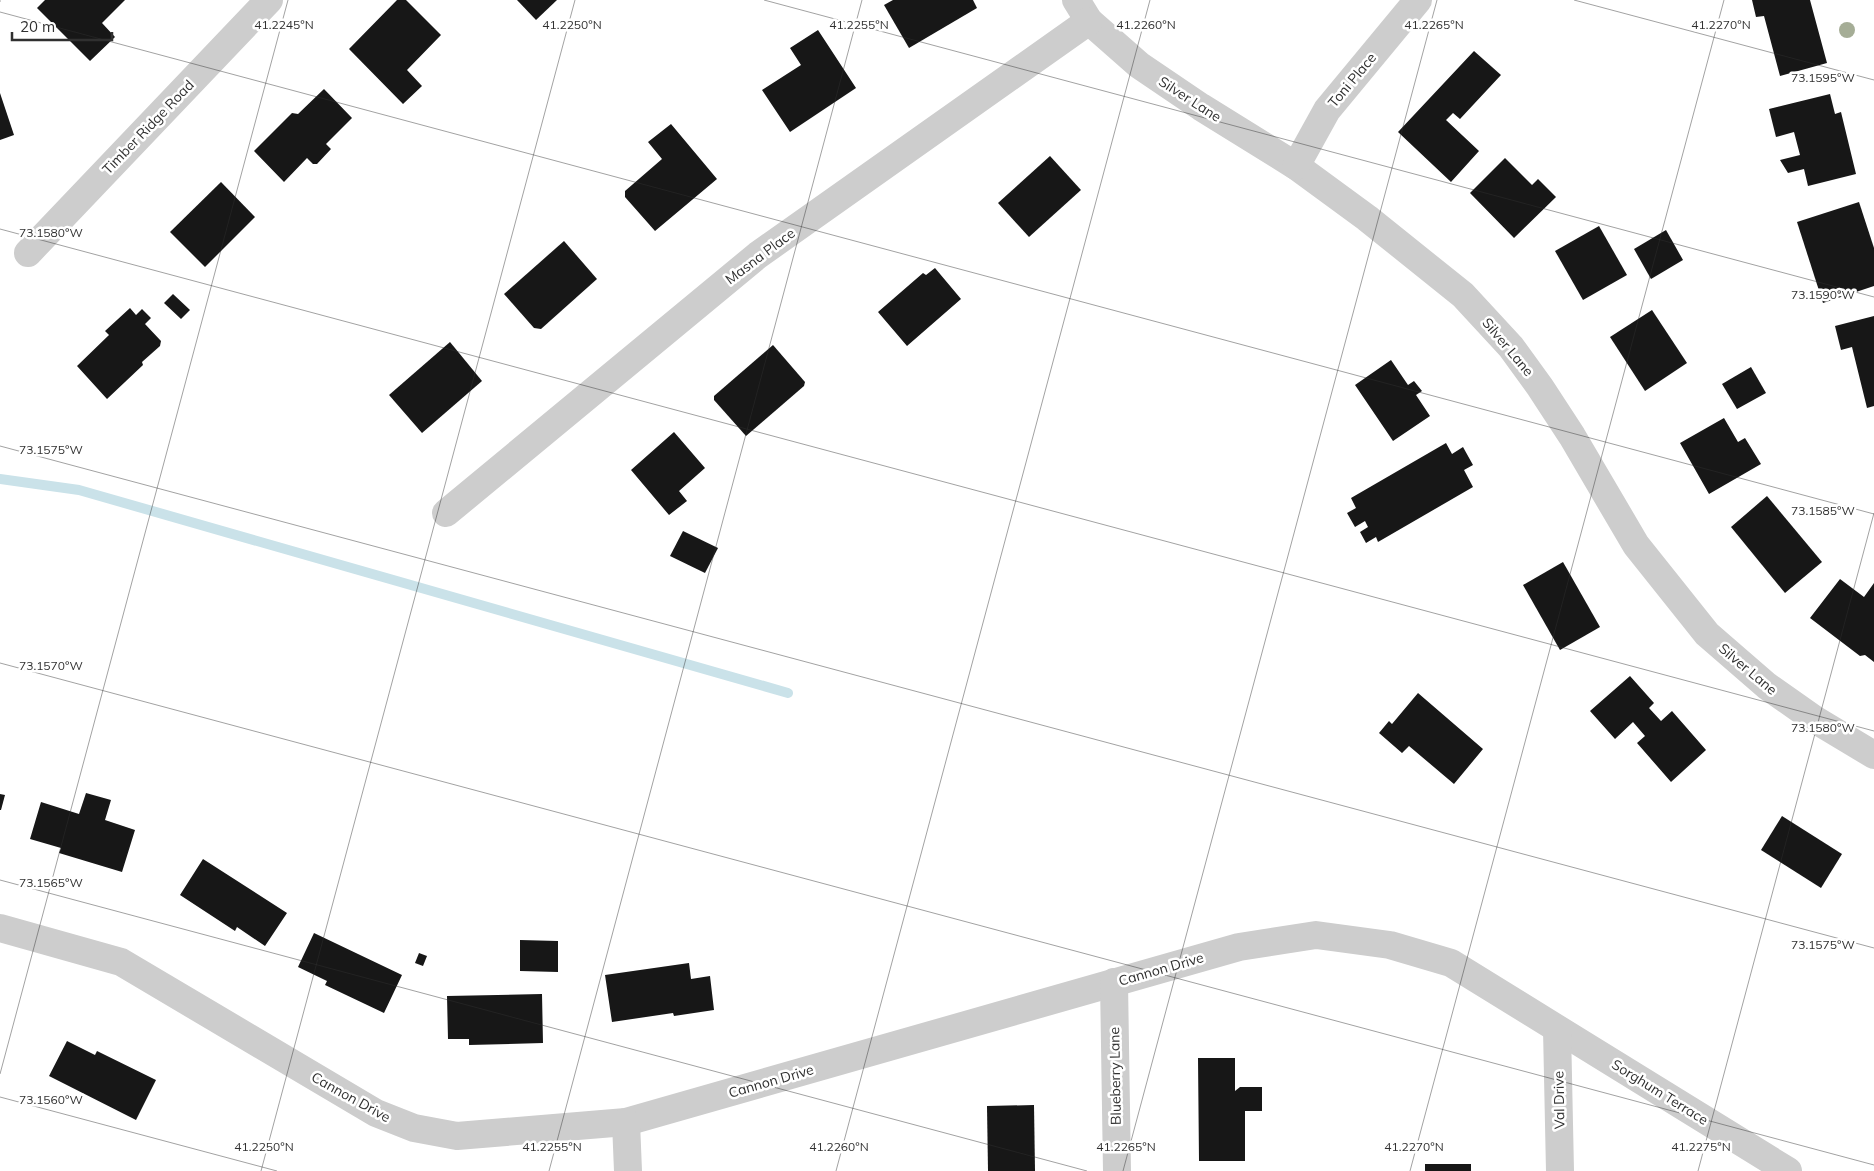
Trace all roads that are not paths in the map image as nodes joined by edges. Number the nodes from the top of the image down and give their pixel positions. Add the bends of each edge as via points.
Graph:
1 (269, 0) edge
2 (1418, 0) edge
3 (1083, 11) edge
4 (1296, 166) junction
5 (28, 253) dead end
6 (446, 513) dead end
7 (1874, 756) edge
8 (0, 928) edge
9 (1114, 982) junction
10 (1557, 1029) junction
11 (626, 1122) junction
12 (628, 1171) edge
13 (1117, 1171) edge
14 (1560, 1171) edge
15 (1788, 1171) edge

1 - 5 street, Timber Ridge Road
2 - 4 street, Toni Place via 1327,110
3 - 4 street, Silver Lane via 1139,65
3 - 6 street, Masna Place via 758,256
4 - 7 street, Silver Lane via 1463,295 1511,347 1572,436 1636,545 1707,634 1767,686
8 - 11 street, Cannon Drive via 121,962 376,1113 414,1128 457,1136
9 - 10 street, Cannon Drive via 1239,947 1316,935 1390,945 1450,964
9 - 11 street, Cannon Drive
9 - 13 street, Blueberry Lane
10 - 14 street, Val Drive
10 - 15 street, Sorghum Terrace
11 - 12 street

